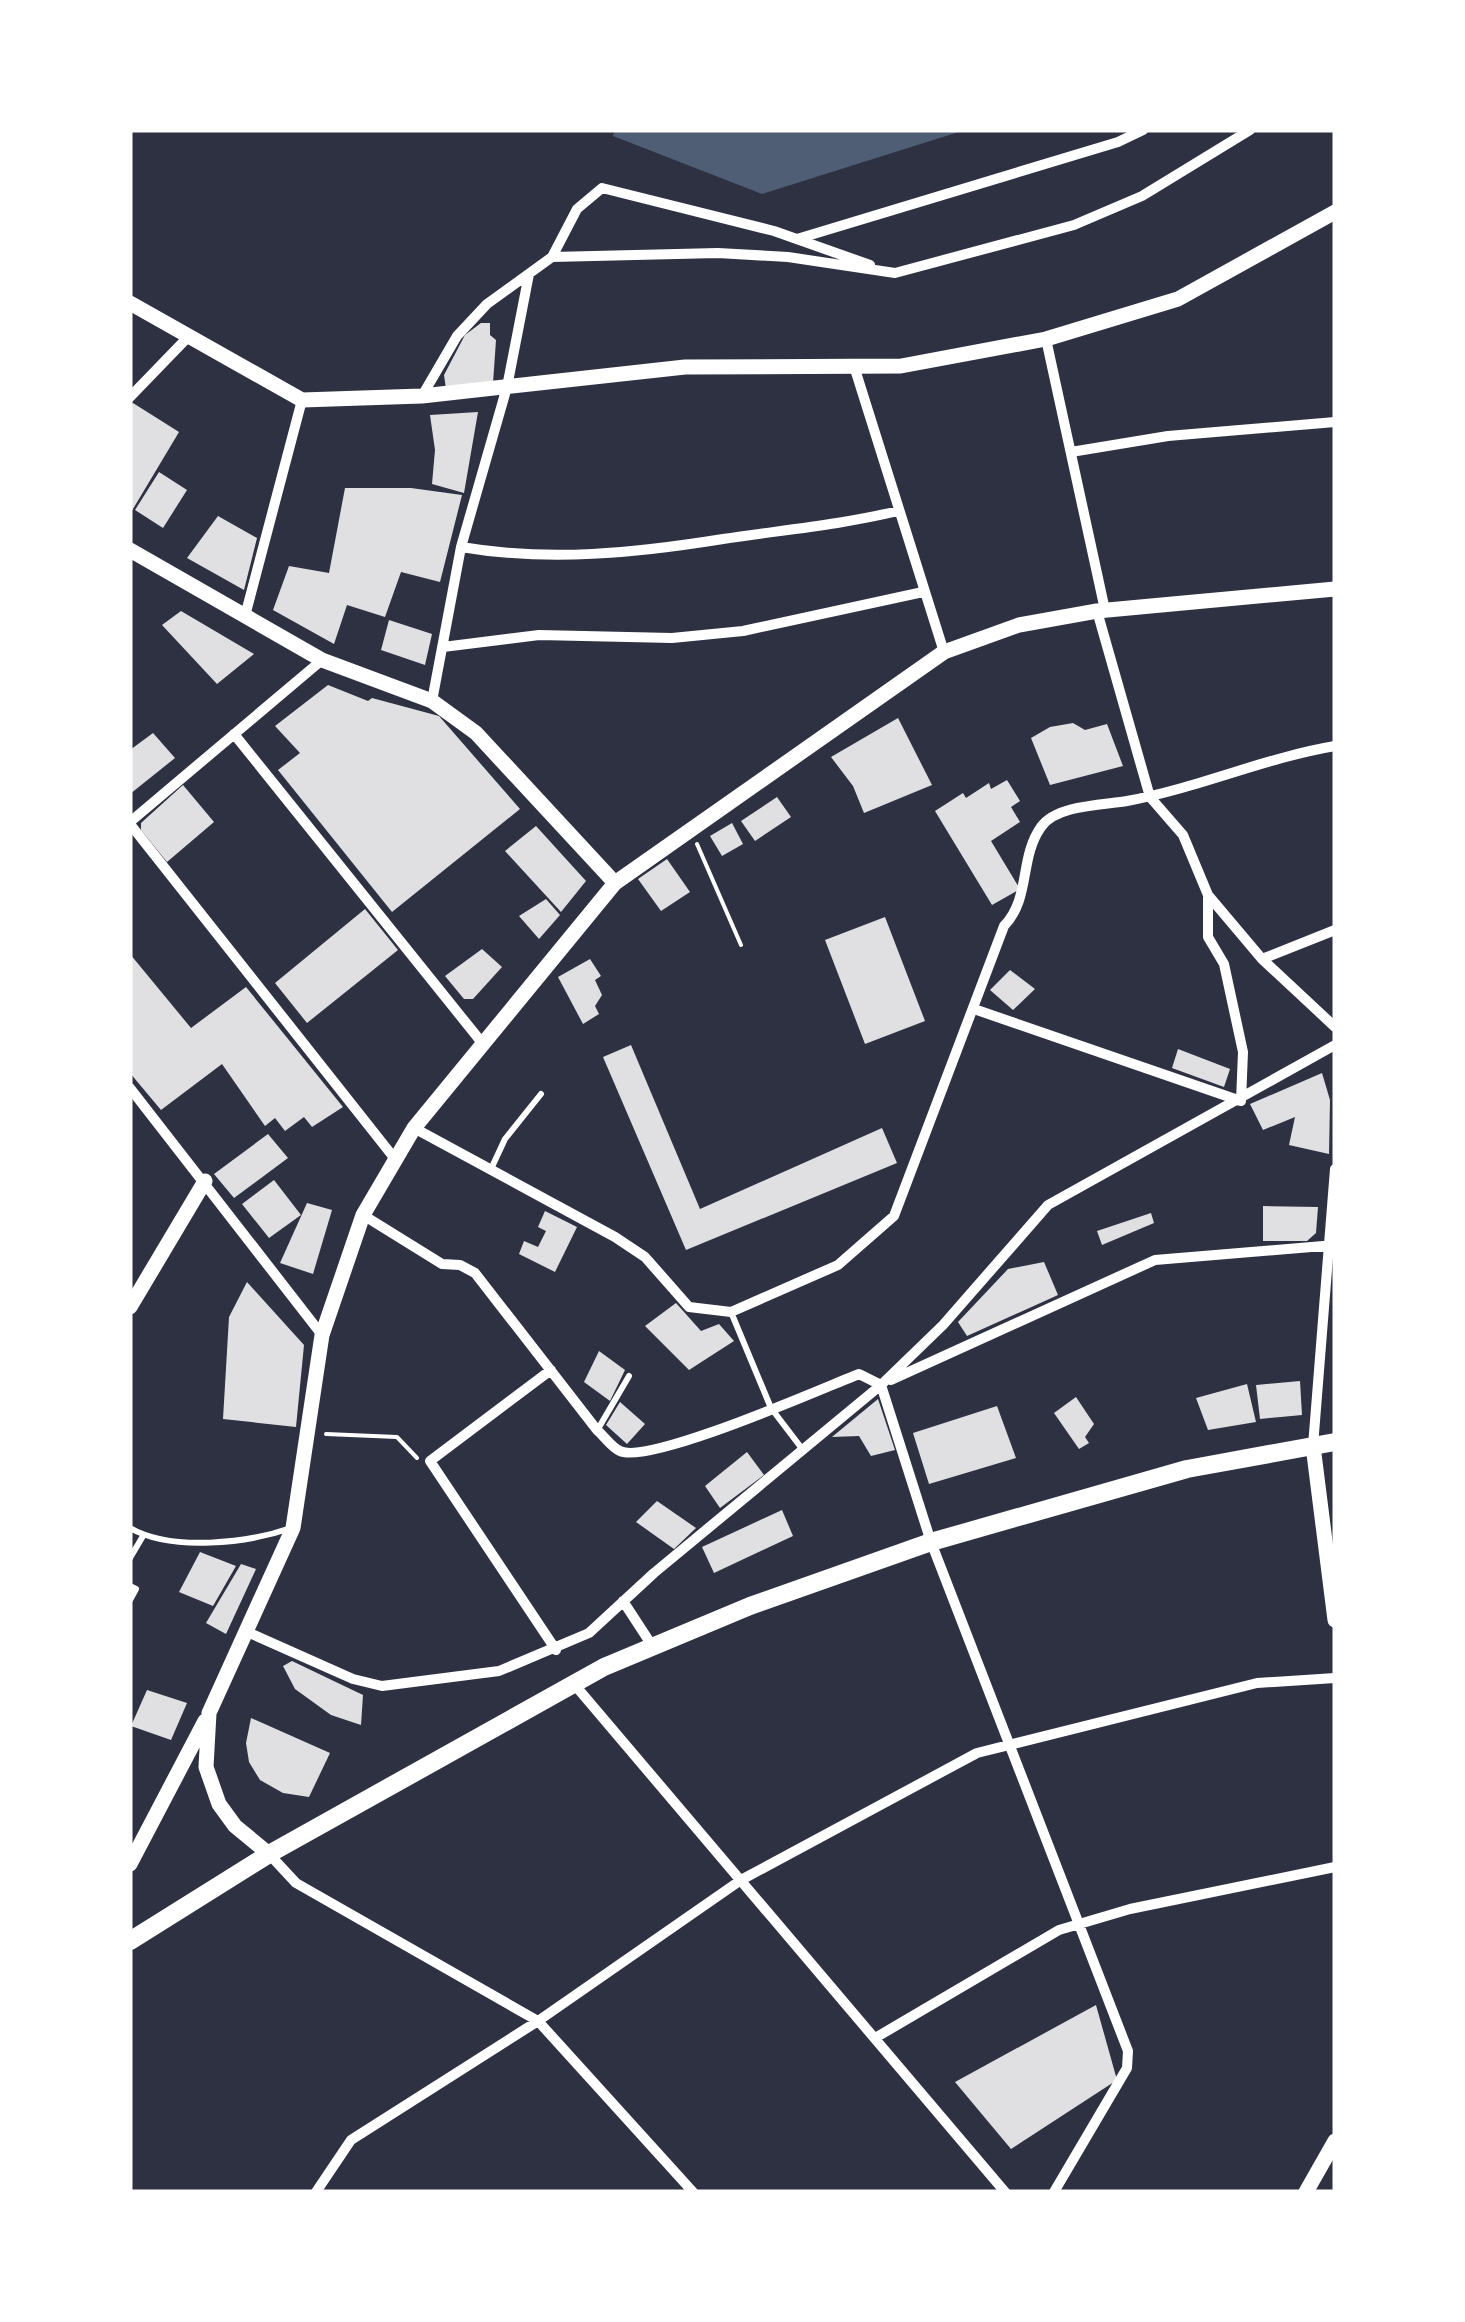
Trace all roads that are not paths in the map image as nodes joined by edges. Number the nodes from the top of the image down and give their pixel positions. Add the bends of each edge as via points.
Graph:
1 (1143, 130) edge
2 (1250, 130) edge
3 (1335, 212) edge
4 (796, 239) junction
5 (552, 257) junction
6 (529, 274) junction
7 (895, 274) junction
8 (130, 302) edge
9 (189, 336) junction
10 (1046, 339) junction
11 (854, 366) junction
12 (508, 387) junction
13 (422, 396) junction
14 (130, 397) edge
15 (302, 400) junction
16 (1335, 422) edge
17 (1071, 452) junction
18 (898, 511) junction
19 (462, 547) junction
20 (130, 550) edge
21 (1335, 588) edge
22 (923, 592) junction
23 (1101, 610) junction
24 (244, 616) junction
25 (442, 647) junction
26 (944, 652) junction
27 (322, 660) junction
28 (432, 701) junction
29 (234, 734) junction
30 (1335, 746) edge
31 (1150, 797) junction
32 (130, 823) edge
33 (615, 883) junction
34 (1208, 895) junction
35 (1335, 930) edge
36 (1262, 959) junction
37 (974, 1010) junction
38 (1335, 1027) edge
39 (483, 1044) junction
40 (1335, 1045) edge
41 (131, 1092) edge
42 (541, 1094) dead end
43 (1240, 1102) junction
44 (414, 1128) junction
45 (395, 1159) junction
46 (1335, 1169) edge
47 (490, 1170) junction
48 (205, 1182) junction
49 (364, 1214) junction
50 (1332, 1245) edge
51 (130, 1308) edge
52 (730, 1312) junction
53 (322, 1335) junction
54 (551, 1370) junction
55 (629, 1376) dead end
56 (881, 1385) junction
57 (771, 1408) junction
58 (597, 1430) junction
59 (1335, 1442) edge
60 (1313, 1446) junction
61 (803, 1450) junction
62 (130, 1528) edge
63 (292, 1528) junction
64 (143, 1536) junction
65 (932, 1542) junction
66 (130, 1558) edge
67 (130, 1586) edge
68 (130, 1600) edge
69 (623, 1602) junction
70 (1335, 1620) edge
71 (245, 1631) junction
72 (653, 1647) junction
73 (556, 1650) junction
74 (1335, 1678) edge
75 (574, 1684) junction
76 (210, 1714) junction
77 (1011, 1745) junction
78 (269, 1854) junction
79 (130, 1864) edge
80 (1335, 1867) edge
81 (741, 1880) junction
82 (1082, 1924) junction
83 (130, 1941) edge
84 (538, 2022) junction
85 (875, 2038) junction
86 (1335, 2141) edge
87 (316, 2192) edge
88 (692, 2192) edge
89 (1005, 2192) edge
90 (1054, 2192) edge
91 (1306, 2192) edge

1 - 4 street
2 - 7 street via 1142,196 1074,226
3 - 10 street via 1178,299
4 - 5 street via 602,188 577,210
4 - 7 street
5 - 6 street
5 - 7 street via 718,252
6 - 12 street
6 - 13 street via 457,336
8 - 9 street
9 - 14 street
9 - 15 street
10 - 11 street via 901,366
10 - 17 street
11 - 12 street via 685,367
11 - 18 street
12 - 13 street
12 - 19 street
13 - 15 street
15 - 24 street
16 - 17 street
17 - 23 street
18 - 19 street via 667,550 518,557
18 - 22 street
19 - 25 street
20 - 24 street
21 - 23 street
22 - 25 street via 744,631 672,638 539,635
22 - 26 street
23 - 26 street via 1020,625
23 - 31 street
24 - 27 street
25 - 28 street
26 - 33 street
27 - 28 street
27 - 29 street
28 - 33 street via 476,733
29 - 32 street
29 - 39 street
30 - 31 street via 1279,755
31 - 34 street via 1183,835
31 - 37 street via 1074,810 1042,824
32 - 45 street
33 - 39 street
34 - 36 street
34 - 43 street via 1208,937 1224,964 1243,1052
35 - 36 street
36 - 38 street
37 - 43 street
37 - 52 street via 894,1216 838,1264
39 - 44 street
40 - 43 street
41 - 48 street
42 - 47 lane via 504,1139
43 - 56 street via 1048,1205
44 - 45 street
44 - 47 street
45 - 49 street
46 - 50 street
47 - 52 street via 646,1257 689,1307
48 - 51 street
48 - 53 street
49 - 53 street
49 - 54 street via 442,1264 475,1273
50 - 56 street via 1155,1260
50 - 60 street
52 - 57 lane
53 - 63 street
54 - 58 street
54 - 73 street via 430,1461
55 - 58 lane
56 - 57 street via 859,1374
56 - 61 street
56 - 65 street
57 - 58 street via 641,1454 621,1452
57 - 61 lane
59 - 60 main road
60 - 65 main road via 1187,1469
60 - 70 street
61 - 69 street
62 - 64 lane
63 - 64 lane via 230,1543
63 - 71 street
64 - 66 lane
65 - 72 main road
65 - 77 street
67 - 68 lane via 136,1589
69 - 72 street
69 - 73 street
71 - 73 street via 382,1686 499,1671
71 - 76 street
72 - 75 main road
74 - 77 street via 1257,1683
75 - 78 main road
75 - 81 street
76 - 78 street via 206,1767 219,1804
76 - 79 street
77 - 81 street via 977,1752
77 - 82 street
78 - 83 main road
78 - 84 street via 296,1883
80 - 82 street
81 - 84 street
81 - 85 street
82 - 85 street via 1059,1930
82 - 90 street via 1128,2051 1127,2068
84 - 87 street via 350,2140
84 - 88 street
85 - 89 street
86 - 91 street

